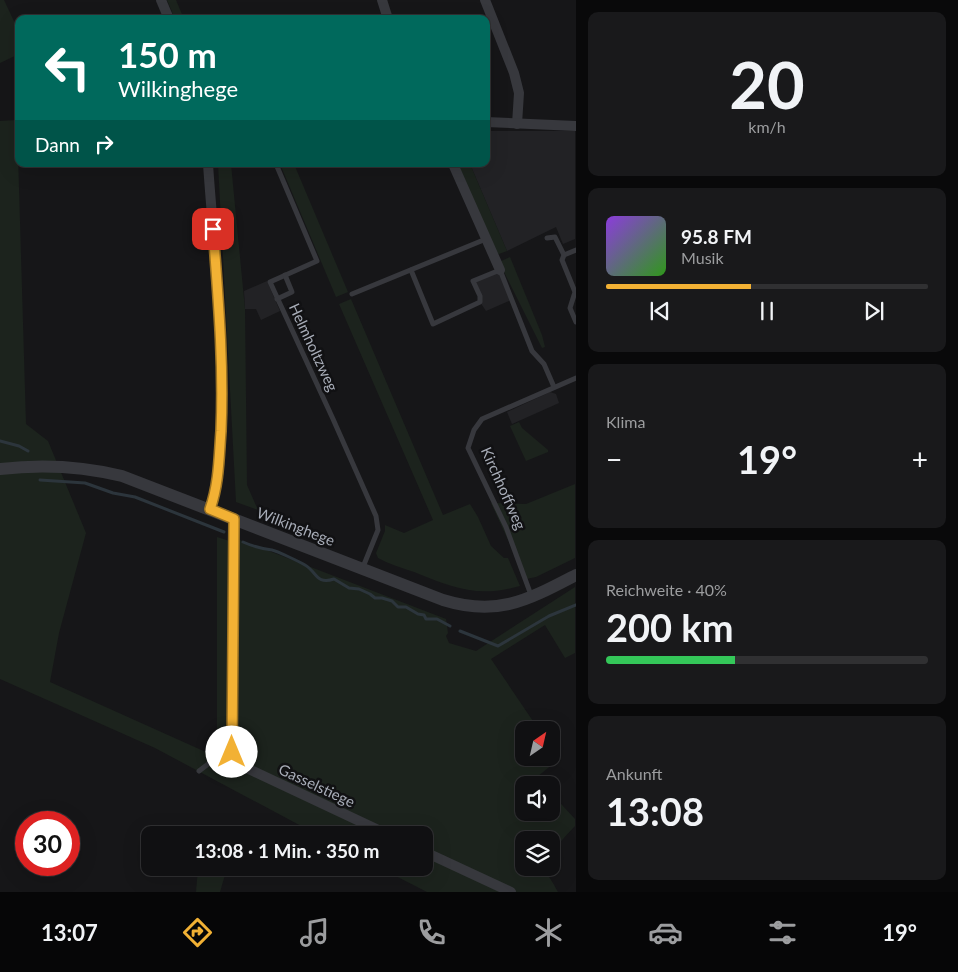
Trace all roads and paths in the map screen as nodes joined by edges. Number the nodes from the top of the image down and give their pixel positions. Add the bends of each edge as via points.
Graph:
1 (161, 0) edge
2 (382, 0) edge
3 (485, 0) edge
4 (167, 15) edge
5 (387, 15) edge
6 (490, 122) edge
7 (517, 124) junction
8 (576, 126) edge
9 (208, 167) edge
10 (277, 167) edge
11 (454, 167) edge
12 (547, 238) dead end
13 (486, 239) junction
14 (576, 250) edge
15 (564, 255) junction
16 (411, 270) junction
17 (500, 270) junction
18 (285, 275) junction
19 (352, 294) dead end
20 (277, 299) junction
21 (576, 322) edge
22 (576, 378) edge
23 (554, 387) junction
24 (0, 470) edge
25 (210, 509) junction
26 (234, 519) junction
27 (363, 568) junction
28 (576, 574) edge
29 (532, 598) junction
30 (232, 752) junction
31 (199, 772) dead end
32 (370, 826) edge
33 (433, 856) edge
34 (511, 892) edge

1 - 4 street
2 - 5 street
3 - 7 street via 514,73 519,93
6 - 7 street
7 - 8 street
9 - 25 street via 222,368 217,484
10 - 18 lane, Helmholtzweg via 317,261
11 - 13 street
12 - 15 lane via 555,237
13 - 16 lane
13 - 17 street
14 - 15 lane
15 - 21 lane via 562,260 574,292 570,308
16 - 17 lane via 433,324 480,302 473,281
16 - 19 lane
17 - 23 lane via 532,351 544,364
18 - 20 lane, Helmholtzweg via 270,282
18 - 20 lane via 292,292
20 - 27 lane, Helmholtzweg via 376,516 378,530
22 - 23 lane
23 - 29 lane, Kirchhoffweg via 482,419 468,448 506,527
24 - 25 street, Wilkinghege via 56,466 100,471 131,479
25 - 26 street, Wilkinghege
26 - 27 street, Wilkinghege
26 - 30 street
27 - 29 street, Wilkinghege via 461,605 494,607
28 - 29 street, Wilkinghege
30 - 31 lane via 216,758
30 - 32 street, Gasselstiege via 238,764
33 - 34 street

